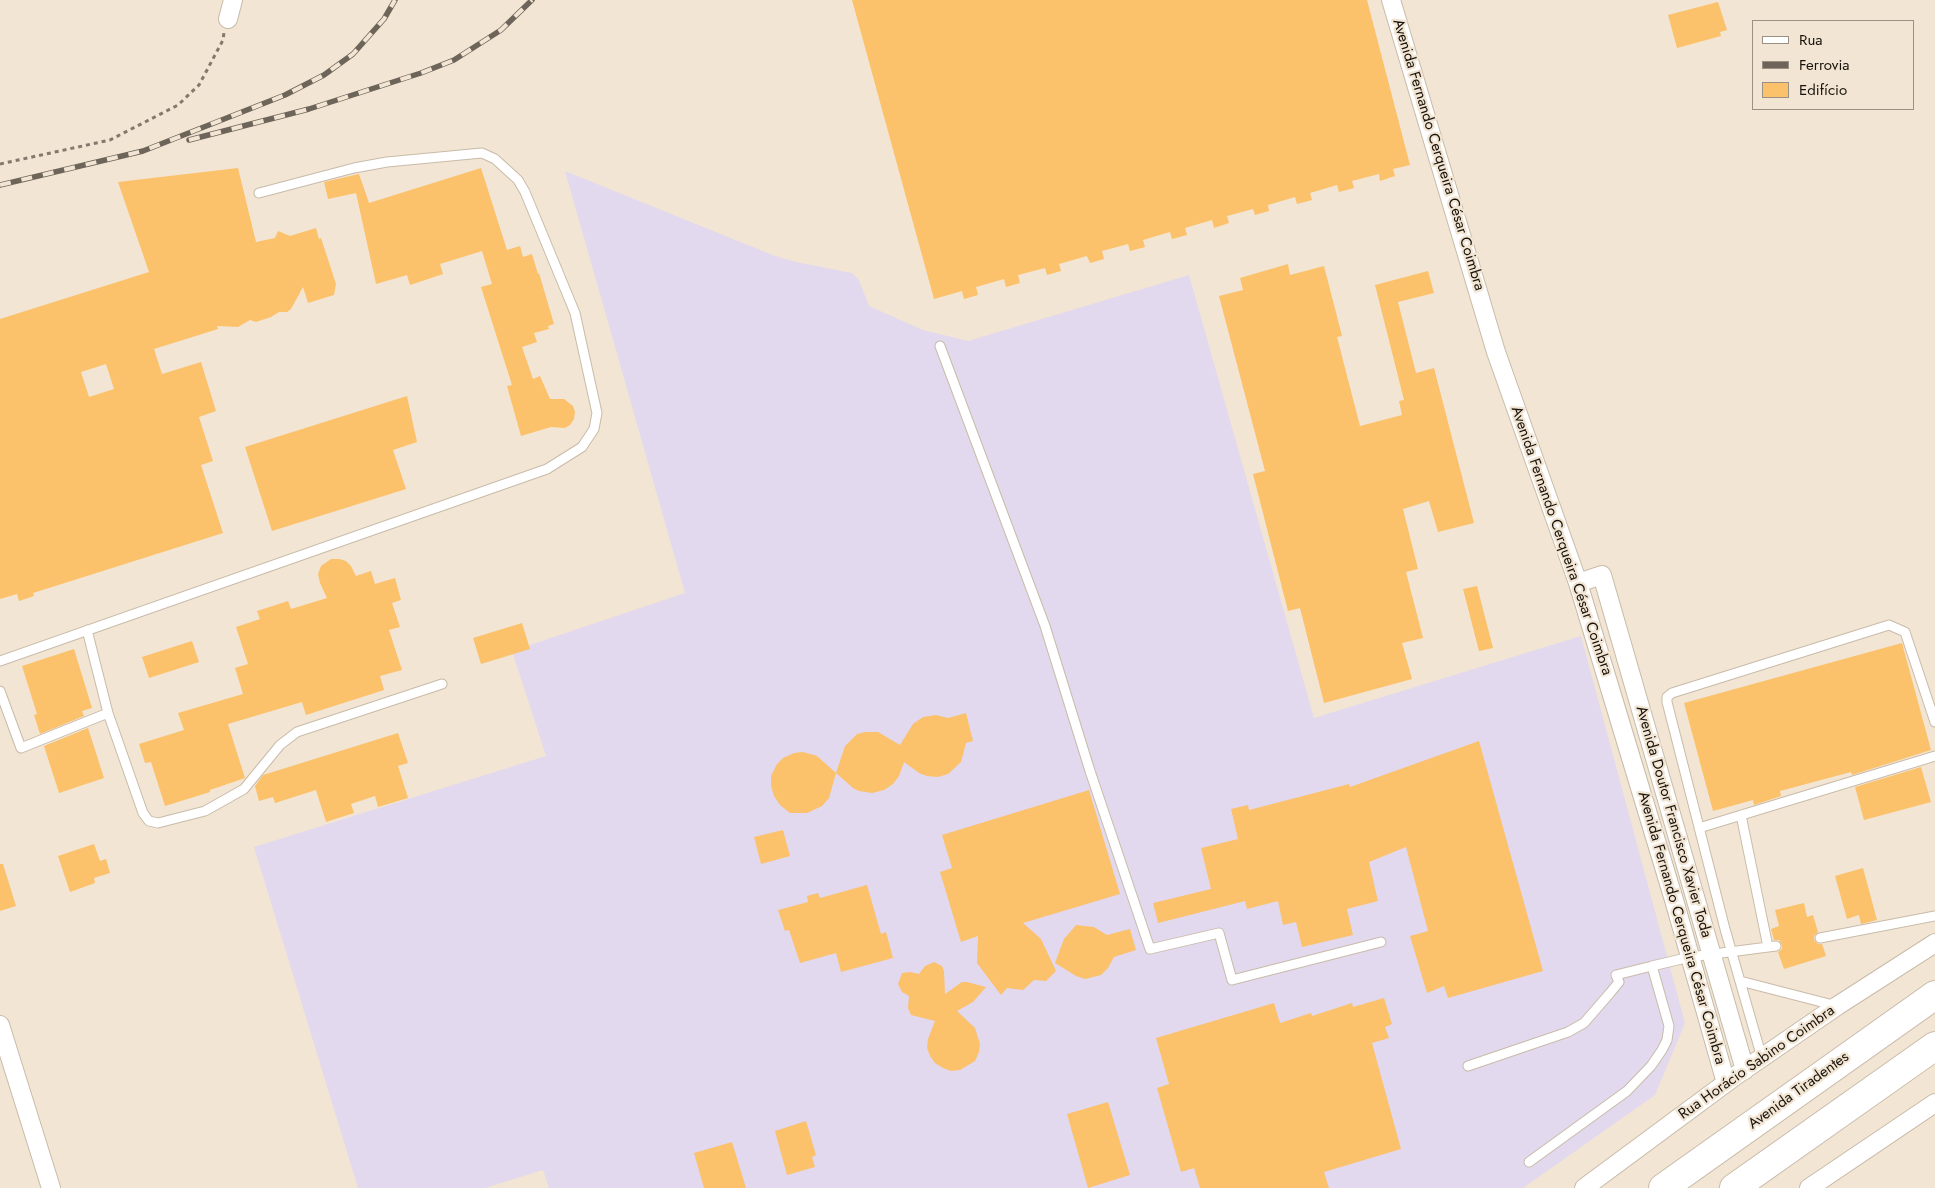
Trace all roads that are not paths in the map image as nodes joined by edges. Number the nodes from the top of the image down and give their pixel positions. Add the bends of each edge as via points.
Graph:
1 (234, 0) edge
2 (1391, 0) edge
3 (228, 19) road end
4 (259, 193) dead end
5 (940, 346) dead end
6 (1578, 583) junction
7 (87, 630) junction
8 (0, 661) edge
9 (442, 684) dead end
10 (0, 691) edge
11 (108, 713) junction
12 (1935, 722) edge
13 (1935, 756) edge
14 (1741, 816) junction
15 (1698, 828) junction
16 (1935, 916) edge
17 (1820, 938) dead end
18 (1382, 942) dead end
19 (1935, 943) edge
20 (1731, 952) junction
21 (1712, 955) junction
22 (1690, 957) junction
23 (1652, 966) junction
24 (1740, 981) junction
25 (1935, 995) edge
26 (1837, 1006) junction
27 (0, 1025) edge
28 (1935, 1046) edge
29 (1762, 1058) junction
30 (1468, 1066) dead end
31 (1745, 1070) junction
32 (1726, 1083) junction
33 (1935, 1103) edge
34 (1779, 1156) junction
35 (1529, 1162) dead end
36 (51, 1188) edge
37 (1584, 1188) edge
38 (1663, 1188) edge
39 (1734, 1188) edge
40 (1743, 1188) edge
41 (1809, 1188) edge

1 - 3 street
2 - 6 street, Avenida Fernando Cerqueira César Coimbra via 1496,352
4 - 7 lane via 386,162 482,153 495,159 518,180 525,192 575,313 597,414 594,428 582,447 547,469
5 - 18 lane via 1045,626 1150,949 1219,933 1232,980
6 - 21 street, Avenida Doutor Francisco Xavier Toda via 1602,575
6 - 22 street, Avenida Fernando Cerqueira César Coimbra
7 - 8 lane
7 - 11 lane
9 - 11 lane via 297,732 280,745 244,789 205,811 158,824 149,821 143,813
10 - 11 lane via 21,748
12 - 15 lane via 1905,632 1889,625 1672,693 1667,696 1667,702
13 - 14 lane
14 - 15 lane
14 - 20 lane via 1772,947
15 - 20 lane
16 - 17 lane
19 - 26 street, Rua Horácio Sabino Coimbra
20 - 21 lane
20 - 24 lane
21 - 22 lane
21 - 31 street, Avenida Doutor Francisco Xavier Toda
22 - 23 lane
22 - 32 street, Avenida Fernando Cerqueira César Coimbra
23 - 30 lane via 1616,975 1619,982 1584,1023 1568,1032
23 - 35 lane via 1669,1026 1662,1050 1627,1091
24 - 26 lane
24 - 29 lane
25 - 38 highway, Avenida Tiradentes
26 - 29 street, Rua Horácio Sabino Coimbra
27 - 36 street
28 - 34 highway
29 - 31 street, Rua Horácio Sabino Coimbra
31 - 32 street, Rua Horácio Sabino Coimbra
32 - 37 street, Rua Horácio Sabino Coimbra
33 - 41 street
34 - 39 highway
34 - 40 highway

